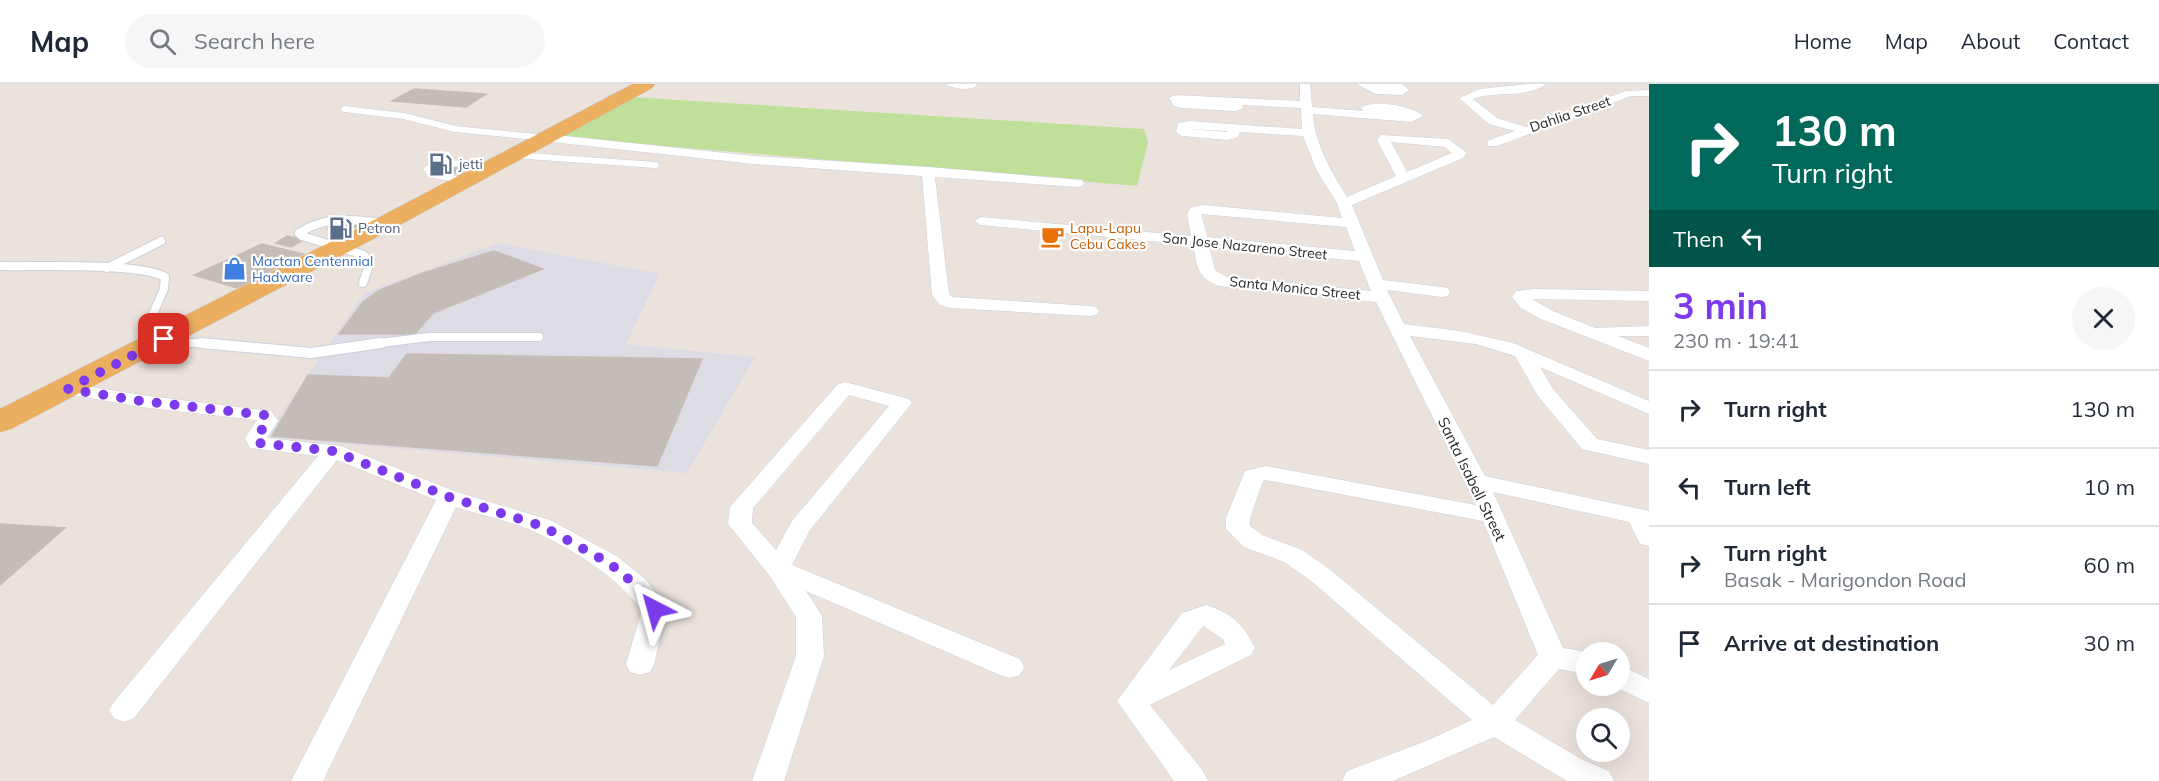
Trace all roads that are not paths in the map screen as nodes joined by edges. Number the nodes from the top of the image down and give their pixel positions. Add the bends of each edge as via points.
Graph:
1 (646, 84) edge
2 (951, 84) edge
3 (1305, 84) edge
4 (1361, 84) edge
5 (1367, 84) edge
6 (1541, 84) edge
7 (1637, 84) edge
8 (972, 86) dead end
9 (1649, 92) edge
10 (1237, 100) dead end
11 (1305, 107) junction
12 (345, 109) dead end
13 (1372, 115) dead end
14 (1235, 128) dead end
15 (1525, 130) junction
16 (1308, 133) junction
17 (546, 138) junction
18 (1493, 142) dead end
19 (514, 154) junction
20 (656, 165) dead end
21 (492, 166) junction
22 (928, 171) junction
23 (1404, 178) junction
24 (465, 181) junction
25 (1077, 183) dead end
26 (1344, 204) junction
27 (981, 221) dead end
28 (386, 223) junction
29 (1351, 223) junction
30 (1200, 241) junction
31 (161, 242) dead end
32 (340, 246) junction
33 (1366, 257) junction
34 (0, 266) edge
35 (107, 268) junction
36 (363, 283) dead end
37 (1378, 290) junction
38 (1442, 292) dead end
39 (1649, 296) edge
40 (1090, 311) dead end
41 (1396, 329) junction
42 (1591, 331) junction
43 (1649, 331) edge
44 (539, 337) dead end
45 (164, 339) junction
46 (1522, 352) junction
47 (1649, 355) edge
48 (68, 389) junction
49 (1649, 408) edge
50 (0, 422) edge
51 (333, 451) junction
52 (1649, 457) edge
53 (1477, 481) junction
54 (449, 497) junction
55 (1491, 515) junction
56 (1643, 518) edge
57 (1649, 538) edge
58 (778, 569) junction
59 (1553, 657) junction
60 (1576, 661) edge
61 (640, 664) dead end
62 (1010, 667) dead end
63 (1630, 682) edge
64 (1649, 692) edge
65 (1131, 701) dead end
66 (124, 710) dead end
67 (1495, 723) junction
68 (307, 781) edge
69 (768, 781) edge
70 (1192, 781) edge
71 (1358, 781) edge
72 (1598, 781) edge

1 - 17 main road
2 - 8 street
3 - 11 street, Santa Isabell Street
4 - 5 street
6 - 15 street via 1480,92 1465,98 1493,121
7 - 9 street
9 - 15 street, Dahlia Street via 1630,93
10 - 11 street
11 - 13 street
11 - 16 street, Santa Isabell Street
12 - 17 lane via 404,116 455,129
14 - 16 street
15 - 18 street, Dahlia Street
16 - 26 street, Santa Isabell Street
17 - 19 main road
17 - 22 street
19 - 20 lane
19 - 21 main road
21 - 24 main road
21 - 24 lane via 453,163 427,169 430,174
22 - 25 street
22 - 40 street via 943,300
23 - 23 street via 1458,155 1461,153 1448,143 1385,138
23 - 26 street
24 - 28 main road
26 - 29 street, Santa Isabell Street
27 - 30 street, San Jose Nazareno Street
28 - 32 main road
28 - 32 lane via 328,220 299,233
29 - 30 street, Santa Monica Street via 1196,210
29 - 33 street, Santa Isabell Street
30 - 33 street, San Jose Nazareno Street
30 - 37 street, Santa Monica Street via 1207,272 1225,282
31 - 35 lane
32 - 36 lane via 364,255 369,265
32 - 45 main road
33 - 37 street, Santa Isabell Street
34 - 35 lane
35 - 45 lane via 156,272 165,277 149,323
37 - 38 street, Santa Monica Street
37 - 41 street, Santa Isabell Street
39 - 42 street via 1522,295 1527,304 1547,315
41 - 46 street via 1467,336
41 - 53 street, Santa Isabell Street
42 - 43 street
42 - 47 street
44 - 45 lane via 415,338 311,353
45 - 48 main road
46 - 49 street
46 - 52 street via 1545,392 1590,444
48 - 50 main road
48 - 51 street via 264,415 268,421 256,438 258,443
51 - 54 street
51 - 66 street
53 - 55 street, Santa Isabell Street
53 - 56 street
54 - 61 street via 542,526 609,563 637,586 655,609
54 - 68 street
55 - 59 street, Santa Isabell Street
55 - 67 street via 1266,473 1253,476 1238,529 1253,541 1293,556 1319,574
56 - 57 street
58 - 58 street via 800,527 902,404 844,388 742,507 740,524
58 - 62 street
58 - 69 street via 809,616 810,657
59 - 60 street
59 - 67 street
63 - 64 street
65 - 70 street
67 - 71 street
67 - 72 street

